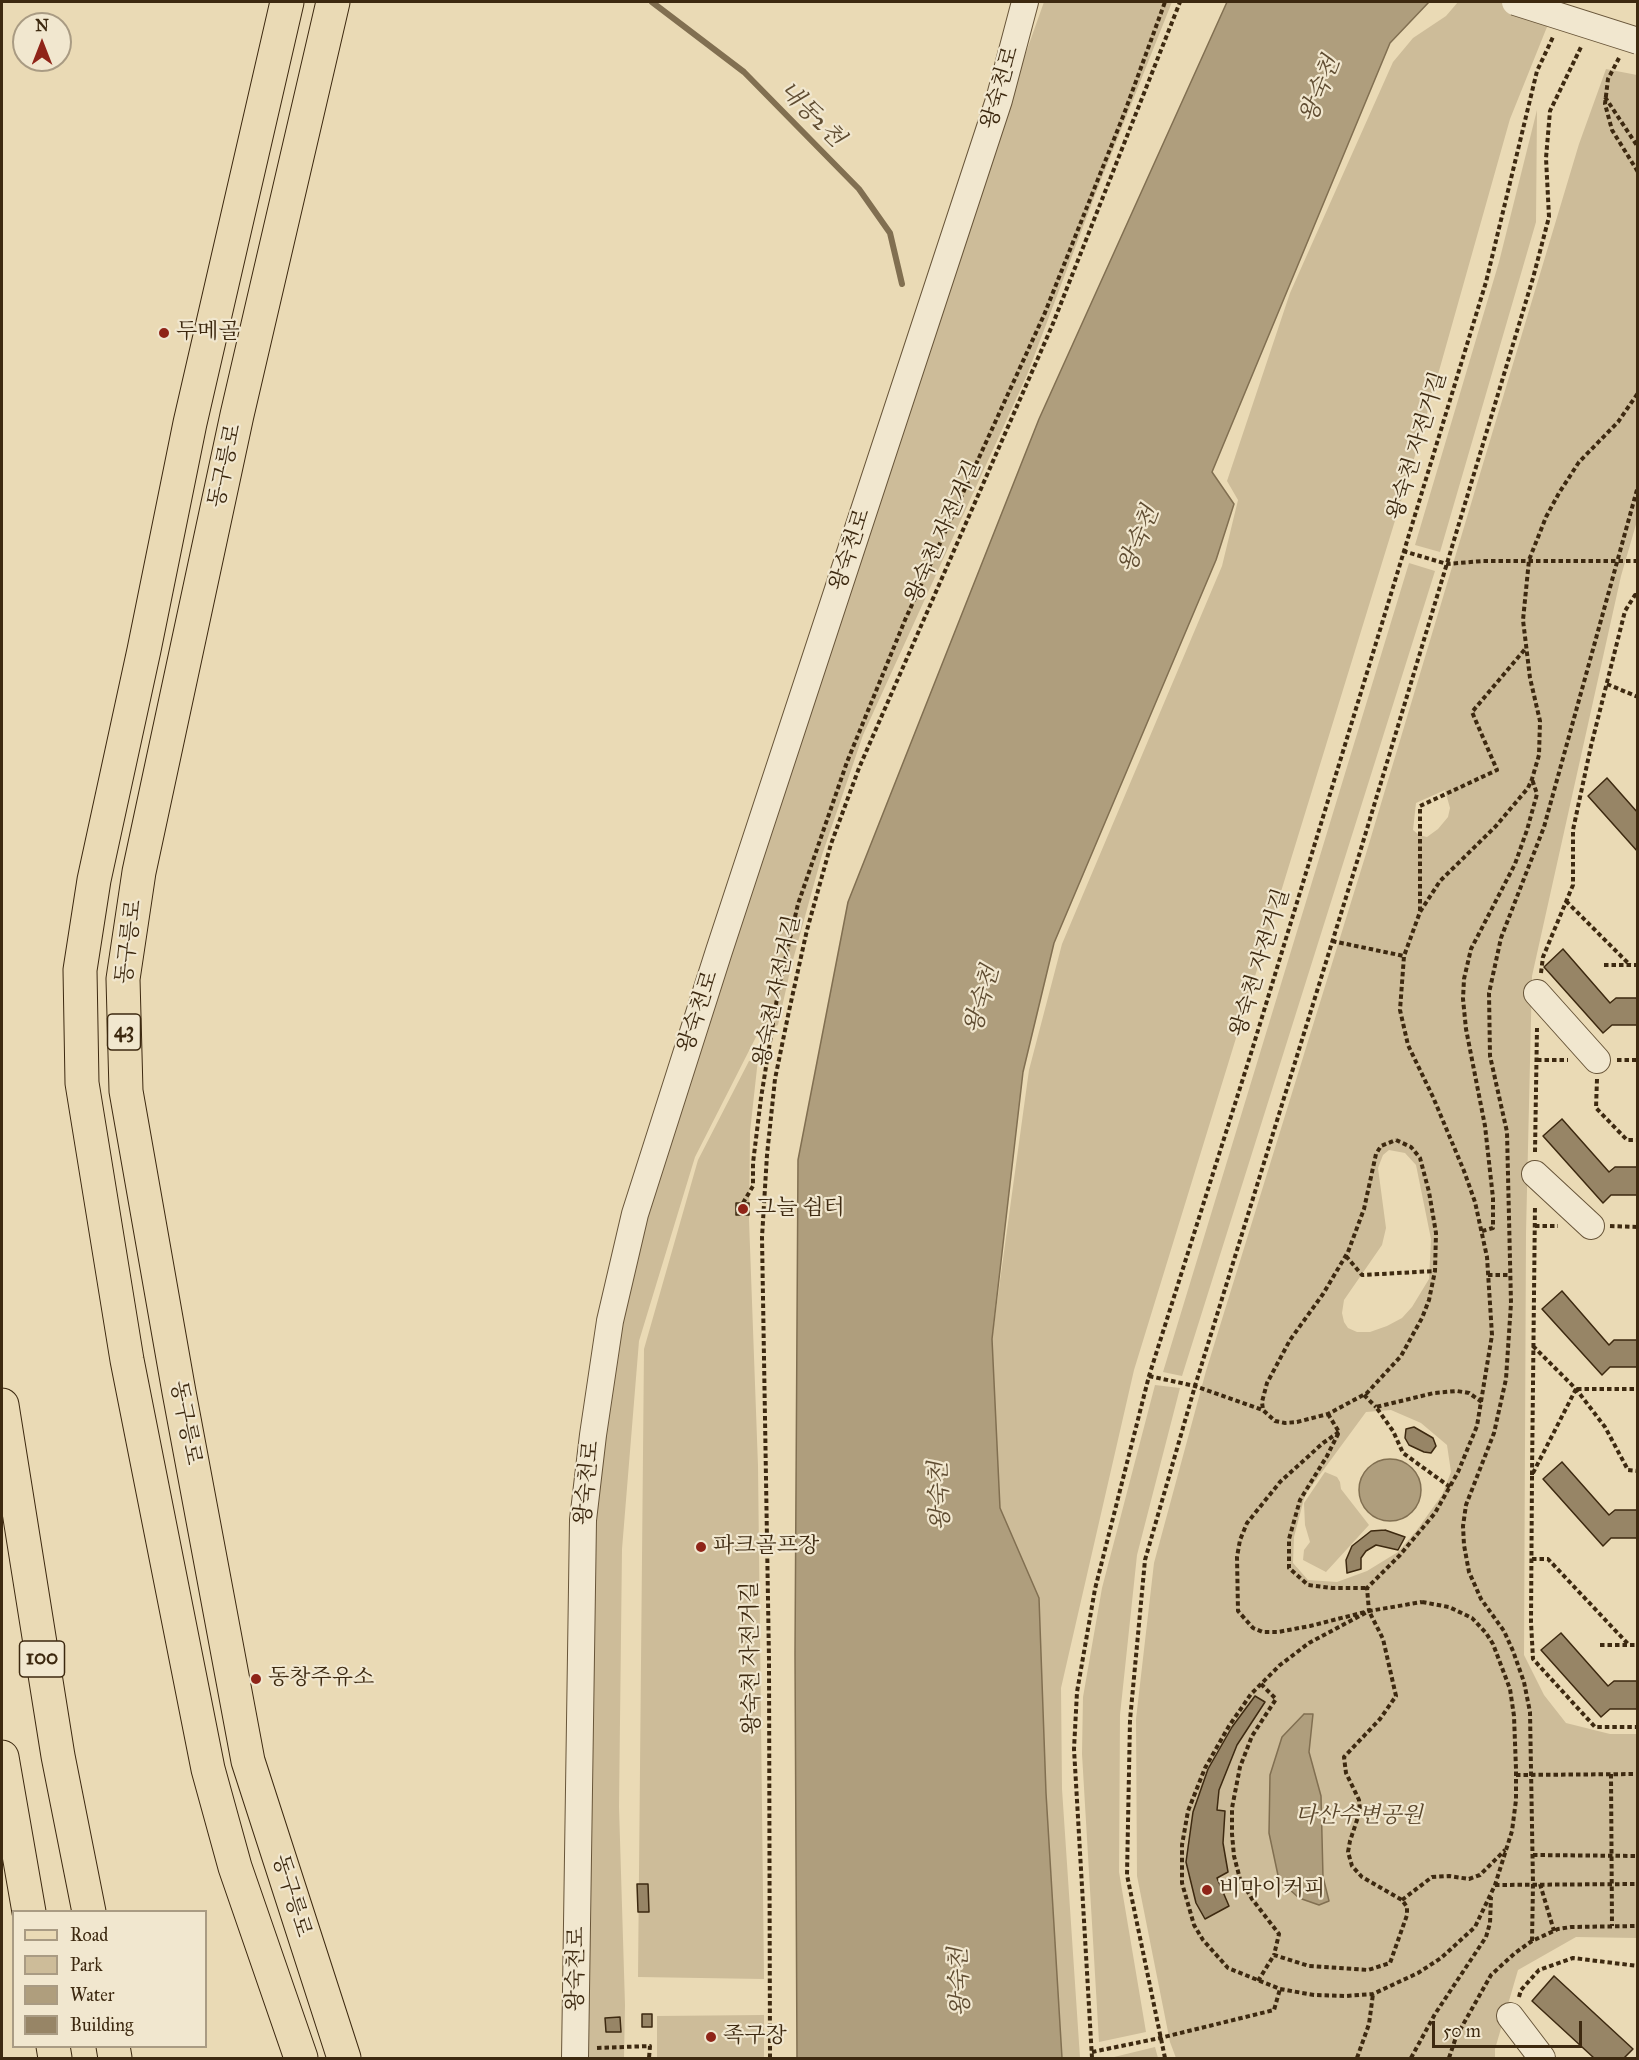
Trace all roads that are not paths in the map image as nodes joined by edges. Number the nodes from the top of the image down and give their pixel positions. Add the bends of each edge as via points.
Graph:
1 (287, 2) edge
2 (333, 2) edge
3 (1025, 2) edge
4 (1515, 2) edge
5 (1630, 46) edge
6 (1538, 993) road end
7 (1597, 1060) road end
8 (1535, 1174) road end
9 (1591, 1226) dead end
10 (2, 1405) edge
11 (2, 1757) edge
12 (30, 1910) edge
13 (89, 1910) edge
14 (1510, 2016) road end
15 (301, 2058) edge
16 (344, 2058) edge
17 (575, 2058) edge
18 (1542, 2058) edge

1 - 15 main road, 동구릉로 / 43 via 190,423 94,880 80,970 82,1083 117,1302 208,1769 235,1867
2 - 16 main road, 동구릉로 / 43 via 234,427 139,872 123,979 126,1090 248,1761
3 - 17 street, 왕숙천로 via 999,100 638,1203 610,1321 583,1520
4 - 5 street, bridge
6 - 7 street
8 - 9 street
10 - 13 main road, 100 via 58,1756
11 - 12 main road
14 - 18 street

